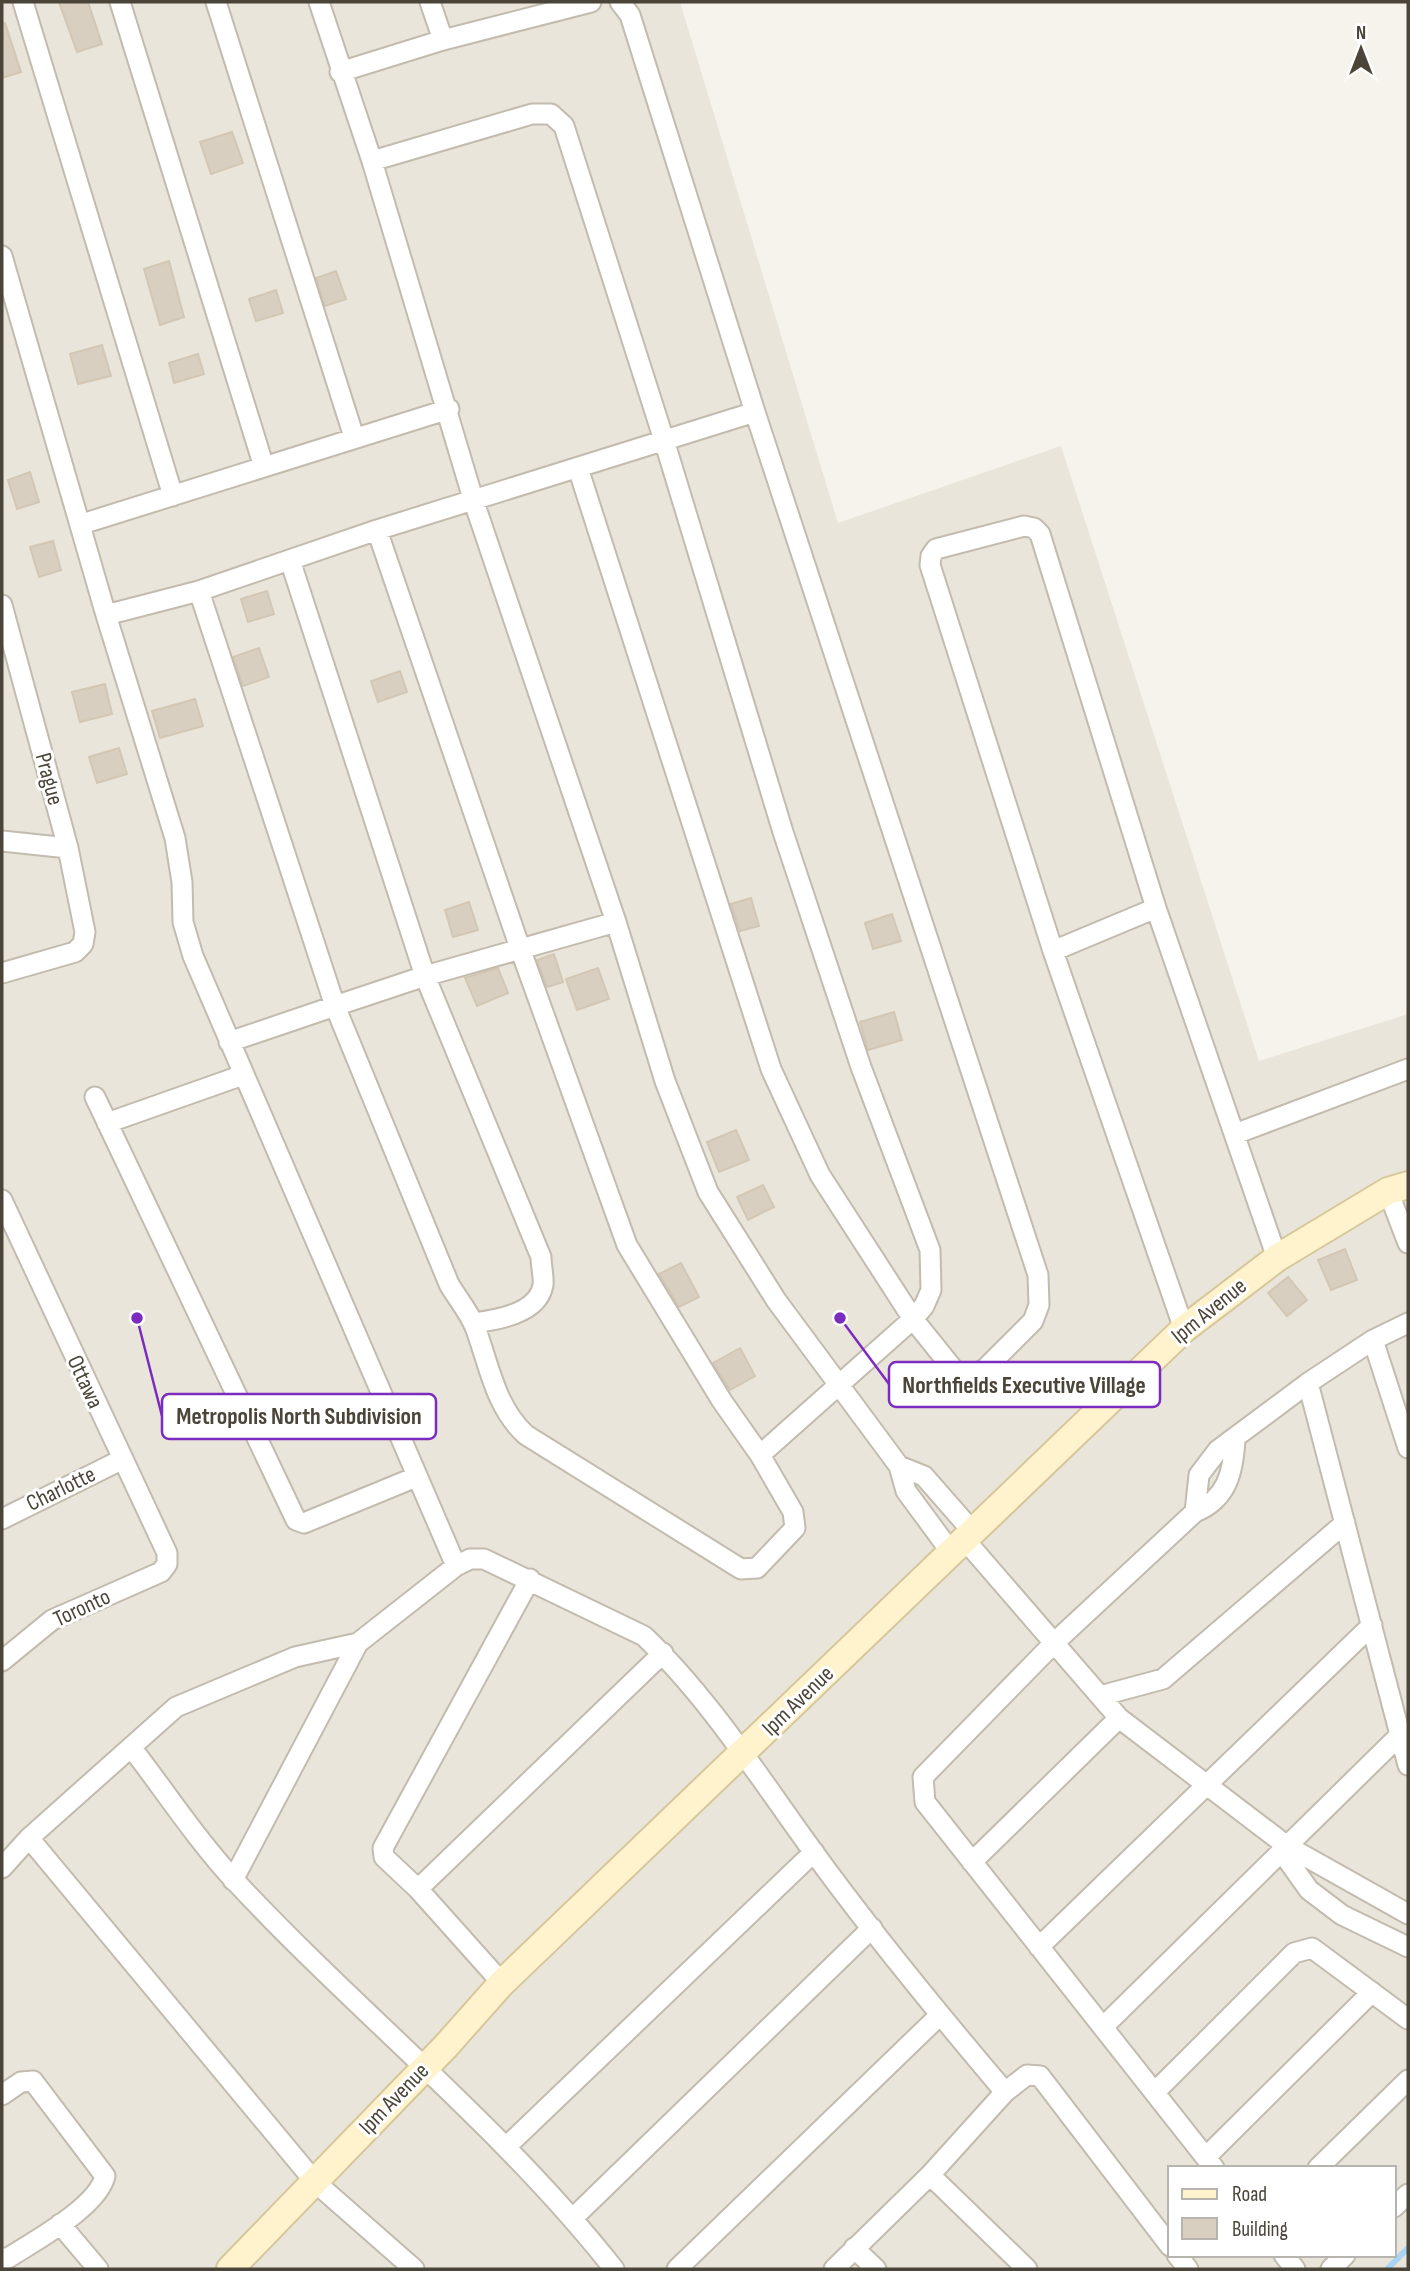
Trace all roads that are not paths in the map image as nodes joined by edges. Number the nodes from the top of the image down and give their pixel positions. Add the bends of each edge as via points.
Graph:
1 (23, 2) edge
2 (120, 2) edge
3 (216, 2) edge
4 (319, 2) edge
5 (430, 2) edge
6 (591, 2) edge
7 (620, 2) edge
8 (539, 8) edge
9 (443, 40) junction
10 (340, 72) junction
11 (372, 161) junction
12 (2, 256) edge
13 (449, 409) junction
14 (755, 412) junction
15 (354, 437) junction
16 (664, 440) junction
17 (264, 467) junction
18 (578, 468) junction
19 (173, 496) junction
20 (474, 502) junction
21 (82, 524) junction
22 (377, 530) junction
23 (290, 560) junction
24 (199, 591) junction
25 (2, 605) edge
26 (106, 615) junction
27 (2, 841) edge
28 (68, 848) junction
29 (1156, 908) junction
30 (616, 922) junction
31 (521, 951) junction
32 (1053, 951) junction
33 (2, 973) edge
34 (425, 976) junction
35 (335, 1006) junction
36 (229, 1042) junction
37 (1408, 1069) edge
38 (243, 1075) junction
39 (95, 1097) dead end
40 (107, 1123) junction
41 (1235, 1134) junction
42 (1403, 1187) edge
43 (2, 1200) edge
44 (1408, 1243) edge
45 (1277, 1258) junction
46 (913, 1320) junction
47 (473, 1323) junction
48 (1408, 1323) edge
49 (1184, 1329) junction
50 (1373, 1340) junction
51 (1308, 1383) junction
52 (838, 1386) junction
53 (1235, 1440) junction
54 (1408, 1448) edge
55 (760, 1455) junction
56 (121, 1460) junction
57 (899, 1466) junction
58 (416, 1477) junction
59 (4, 1511) edge
60 (1195, 1512) junction
61 (1345, 1523) junction
62 (963, 1541) junction
63 (167, 1563) joint
64 (456, 1566) junction
65 (530, 1579) junction
66 (1372, 1625) junction
67 (358, 1643) junction
68 (1054, 1643) junction
69 (663, 1653) junction
70 (2, 1661) edge
71 (1100, 1696) junction
72 (1119, 1718) junction
73 (1401, 1734) junction
74 (131, 1747) junction
75 (744, 1753) junction
76 (1408, 1765) edge
77 (1208, 1784) junction
78 (29, 1838) junction
79 (1285, 1849) junction
80 (814, 1852) junction
81 (972, 1862) junction
82 (2, 1867) edge
83 (233, 1880) junction
84 (418, 1889) junction
85 (1408, 1914) edge
86 (872, 1928) junction
87 (1039, 1947) junction
88 (1408, 1947) edge
89 (502, 1983) junction
90 (1372, 1992) junction
91 (940, 2015) junction
92 (1408, 2019) edge
93 (1103, 2028) junction
94 (424, 2068) junction
95 (1408, 2080) edge
96 (1005, 2092) junction
97 (1154, 2092) junction
98 (2, 2095) edge
99 (506, 2147) junction
100 (1210, 2162) edge
101 (1320, 2166) edge
102 (930, 2175) junction
103 (314, 2182) junction
104 (573, 2218) junction
105 (60, 2224) junction
106 (1168, 2243) edge
107 (854, 2248) junction
108 (2, 2258) edge
109 (98, 2269) edge
110 (230, 2269) edge
111 (414, 2269) edge
112 (614, 2269) edge
113 (677, 2269) edge
114 (834, 2269) edge
115 (876, 2269) edge
116 (1027, 2269) edge

1 - 19 street
2 - 17 street
3 - 15 street
4 - 10 street
5 - 9 street
6 - 8 street
7 - 14 street via 634,27
8 - 9 street
9 - 10 street
10 - 11 street
11 - 13 street
11 - 16 street via 532,114 551,114 564,126
12 - 21 street
13 - 15 street
13 - 20 street
14 - 16 street
14 - 46 street via 1038,1275 1039,1305 1033,1321 976,1375 954,1370
15 - 17 street
16 - 18 street
16 - 46 street via 787,845 861,1067 930,1250 931,1290
17 - 19 street
18 - 20 street
18 - 46 street via 771,1069 820,1175
19 - 21 street
20 - 22 street
20 - 30 street
21 - 26 street
22 - 23 street
22 - 31 street
23 - 24 street
23 - 34 street
24 - 26 street
24 - 35 street
25 - 28 street, Prague
26 - 36 street via 175,838 183,922
27 - 28 street
28 - 33 street, Prague via 85,932 83,944 75,952
29 - 32 street
29 - 32 street via 1040,534 1024,526 936,549 930,565
29 - 41 street
30 - 31 street
30 - 52 street via 665,1081 708,1192 776,1300
31 - 34 street
31 - 55 street via 627,1245
32 - 49 street
34 - 35 street
34 - 47 street via 541,1257 543,1286 535,1302 502,1320
35 - 36 street
35 - 47 street via 449,1284
36 - 38 street
37 - 41 street
38 - 40 street
38 - 58 street
39 - 40 street
40 - 58 street via 296,1520 304,1523
41 - 45 street
42 - 44 street
42 - 45 street, Ipm Avenue
43 - 56 street, Ottawa
45 - 49 street, Ipm Avenue
46 - 52 street
47 - 55 street via 502,1405 519,1428 741,1569 757,1568 795,1528 793,1512
48 - 50 street
49 - 62 street, Ipm Avenue
50 - 51 street
50 - 54 street
51 - 53 street
51 - 61 street
52 - 55 street
52 - 57 street
53 - 60 street via 1208,1460 1199,1475
53 - 60 street via 1233,1469 1224,1491
56 - 59 street, Charlotte
56 - 63 street, Ottawa via 167,1553
57 - 62 street via 906,1491
57 - 62 street via 924,1476
58 - 64 street
60 - 68 street
61 - 66 street
61 - 71 street via 1163,1679
62 - 68 street
62 - 75 street, Ipm Avenue
63 - 70 street, Toronto via 161,1572 52,1620
64 - 65 street via 484,1559
64 - 67 street
65 - 69 street via 644,1636
65 - 84 street via 383,1848 384,1857
66 - 73 street
66 - 77 street
67 - 74 street via 295,1657 227,1683 176,1707
67 - 83 street
68 - 71 street
68 - 81 street via 923,1777 925,1802
69 - 75 street
69 - 84 street
71 - 72 street
72 - 77 street
72 - 81 street
73 - 76 street
73 - 79 street
74 - 78 street
74 - 83 street
75 - 80 street
75 - 89 street, Ipm Avenue
77 - 79 street
77 - 87 street
78 - 82 street
78 - 103 street
79 - 85 street
79 - 88 street via 1309,1890 1342,1915
79 - 93 street
80 - 86 street
80 - 99 street
81 - 87 street
83 - 94 street
84 - 89 street
86 - 91 street
86 - 104 street
87 - 93 street
89 - 94 street, Ipm Avenue
90 - 92 street
90 - 97 street via 1312,1948 1294,1953
90 - 100 street
91 - 96 street
91 - 113 street
93 - 97 street
94 - 99 street
94 - 103 street, Ipm Avenue
95 - 101 street
96 - 102 street
96 - 106 street via 1027,2075 1040,2076
97 - 100 street
98 - 105 street via 21,2082 33,2081 105,2176 103,2187
99 - 104 street
102 - 107 street
102 - 116 street
103 - 110 street, Ipm Avenue
103 - 111 street
104 - 112 street
105 - 108 street
105 - 109 street
107 - 114 street
107 - 115 street

